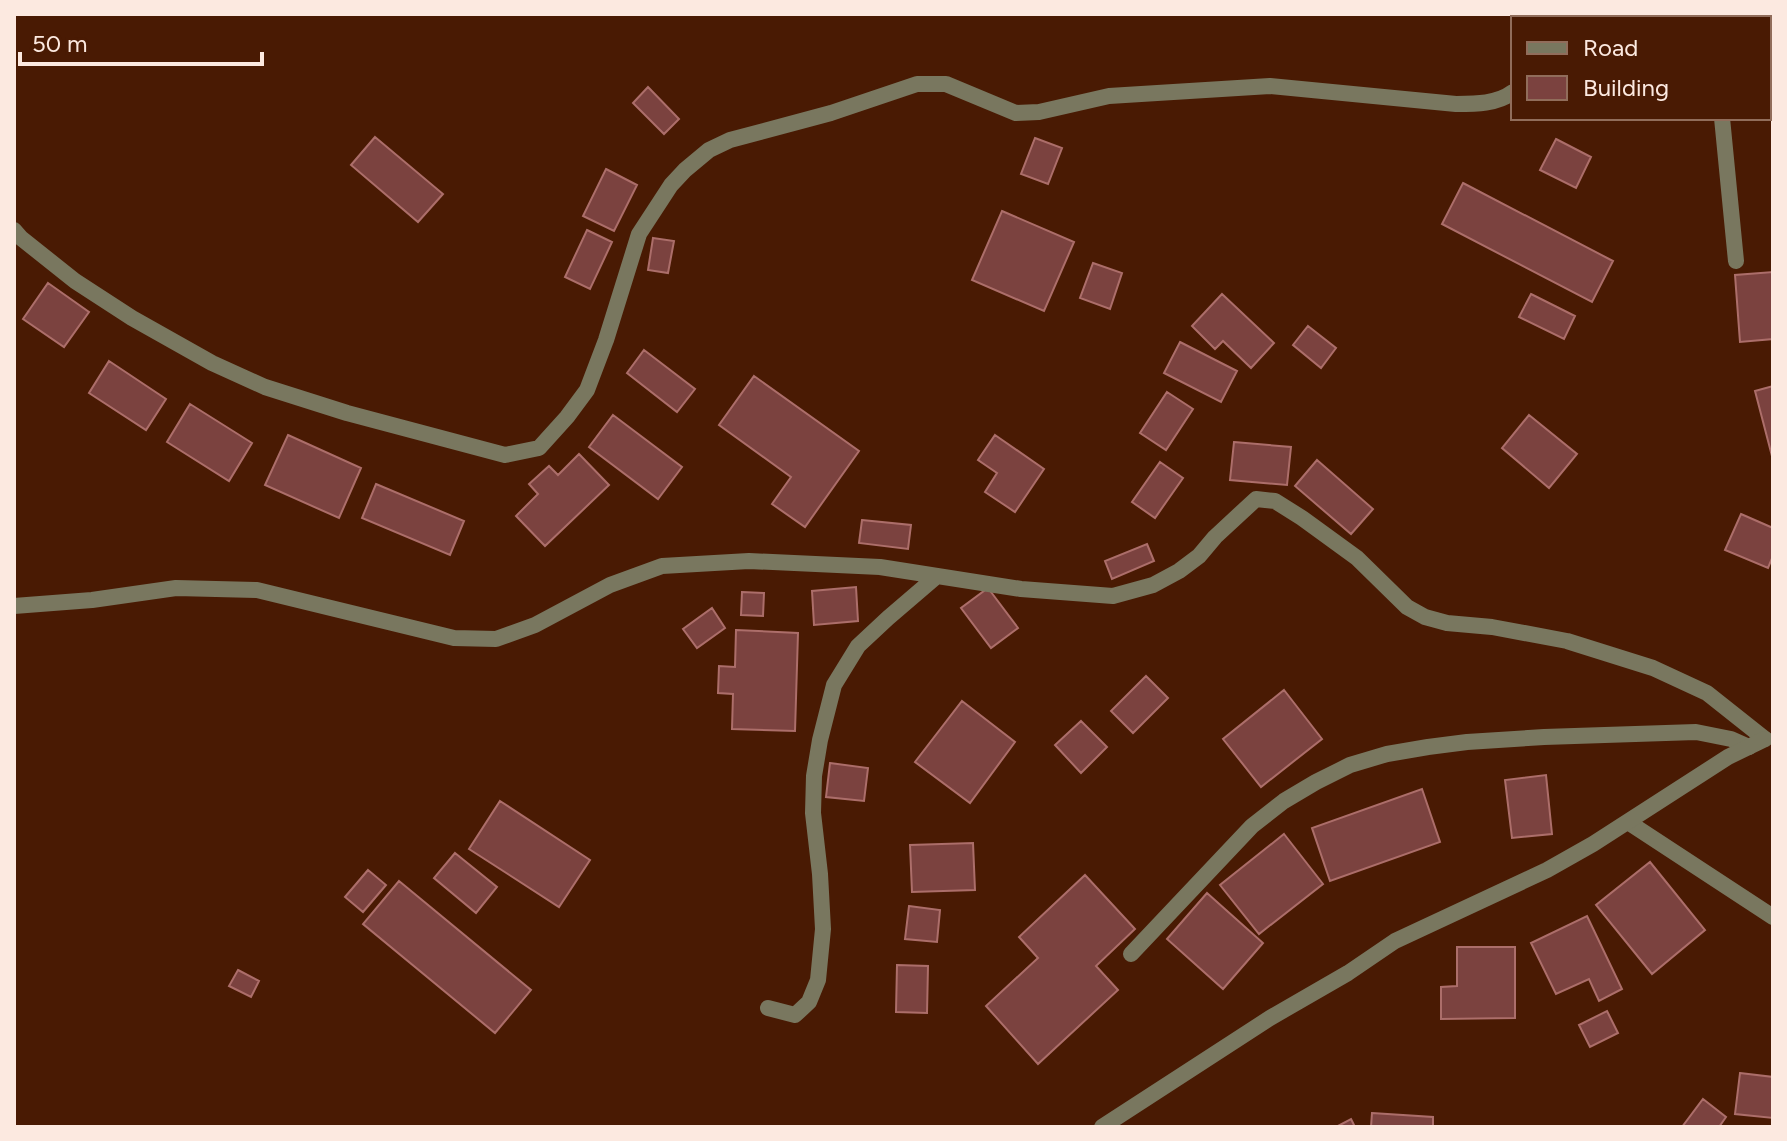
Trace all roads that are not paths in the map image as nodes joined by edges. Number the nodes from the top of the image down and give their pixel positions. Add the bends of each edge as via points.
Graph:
1 (1511, 94) edge
2 (1722, 120) edge
3 (14, 230) edge
4 (1736, 261) dead end
5 (937, 576) junction
6 (14, 606) edge
7 (1770, 740) edge
8 (1749, 747) junction
9 (1628, 822) junction
10 (1773, 917) edge
11 (1131, 954) dead end
12 (768, 1008) dead end
13 (1102, 1127) edge

1 - 3 street via 1483,104 1456,104 1270,86 1109,96 1016,113 946,84 917,84 730,140 685,170 639,234 587,390 539,448 505,455 333,409 212,363 75,281
2 - 4 street
5 - 6 street via 880,567 749,561 662,566 496,639 454,638 257,590 176,588
5 - 7 street via 1113,596 1179,571 1256,499 1275,501 1357,558 1407,607 1425,617 1567,641 1653,668 1707,693
5 - 12 street via 858,646 834,685 814,776 823,929 818,980 809,1002 795,1015
7 - 8 street
8 - 9 street
8 - 11 street via 1696,732 1544,737 1428,747 1350,765 1284,801 1252,826
9 - 10 street
9 - 13 street via 1547,870 1395,941

